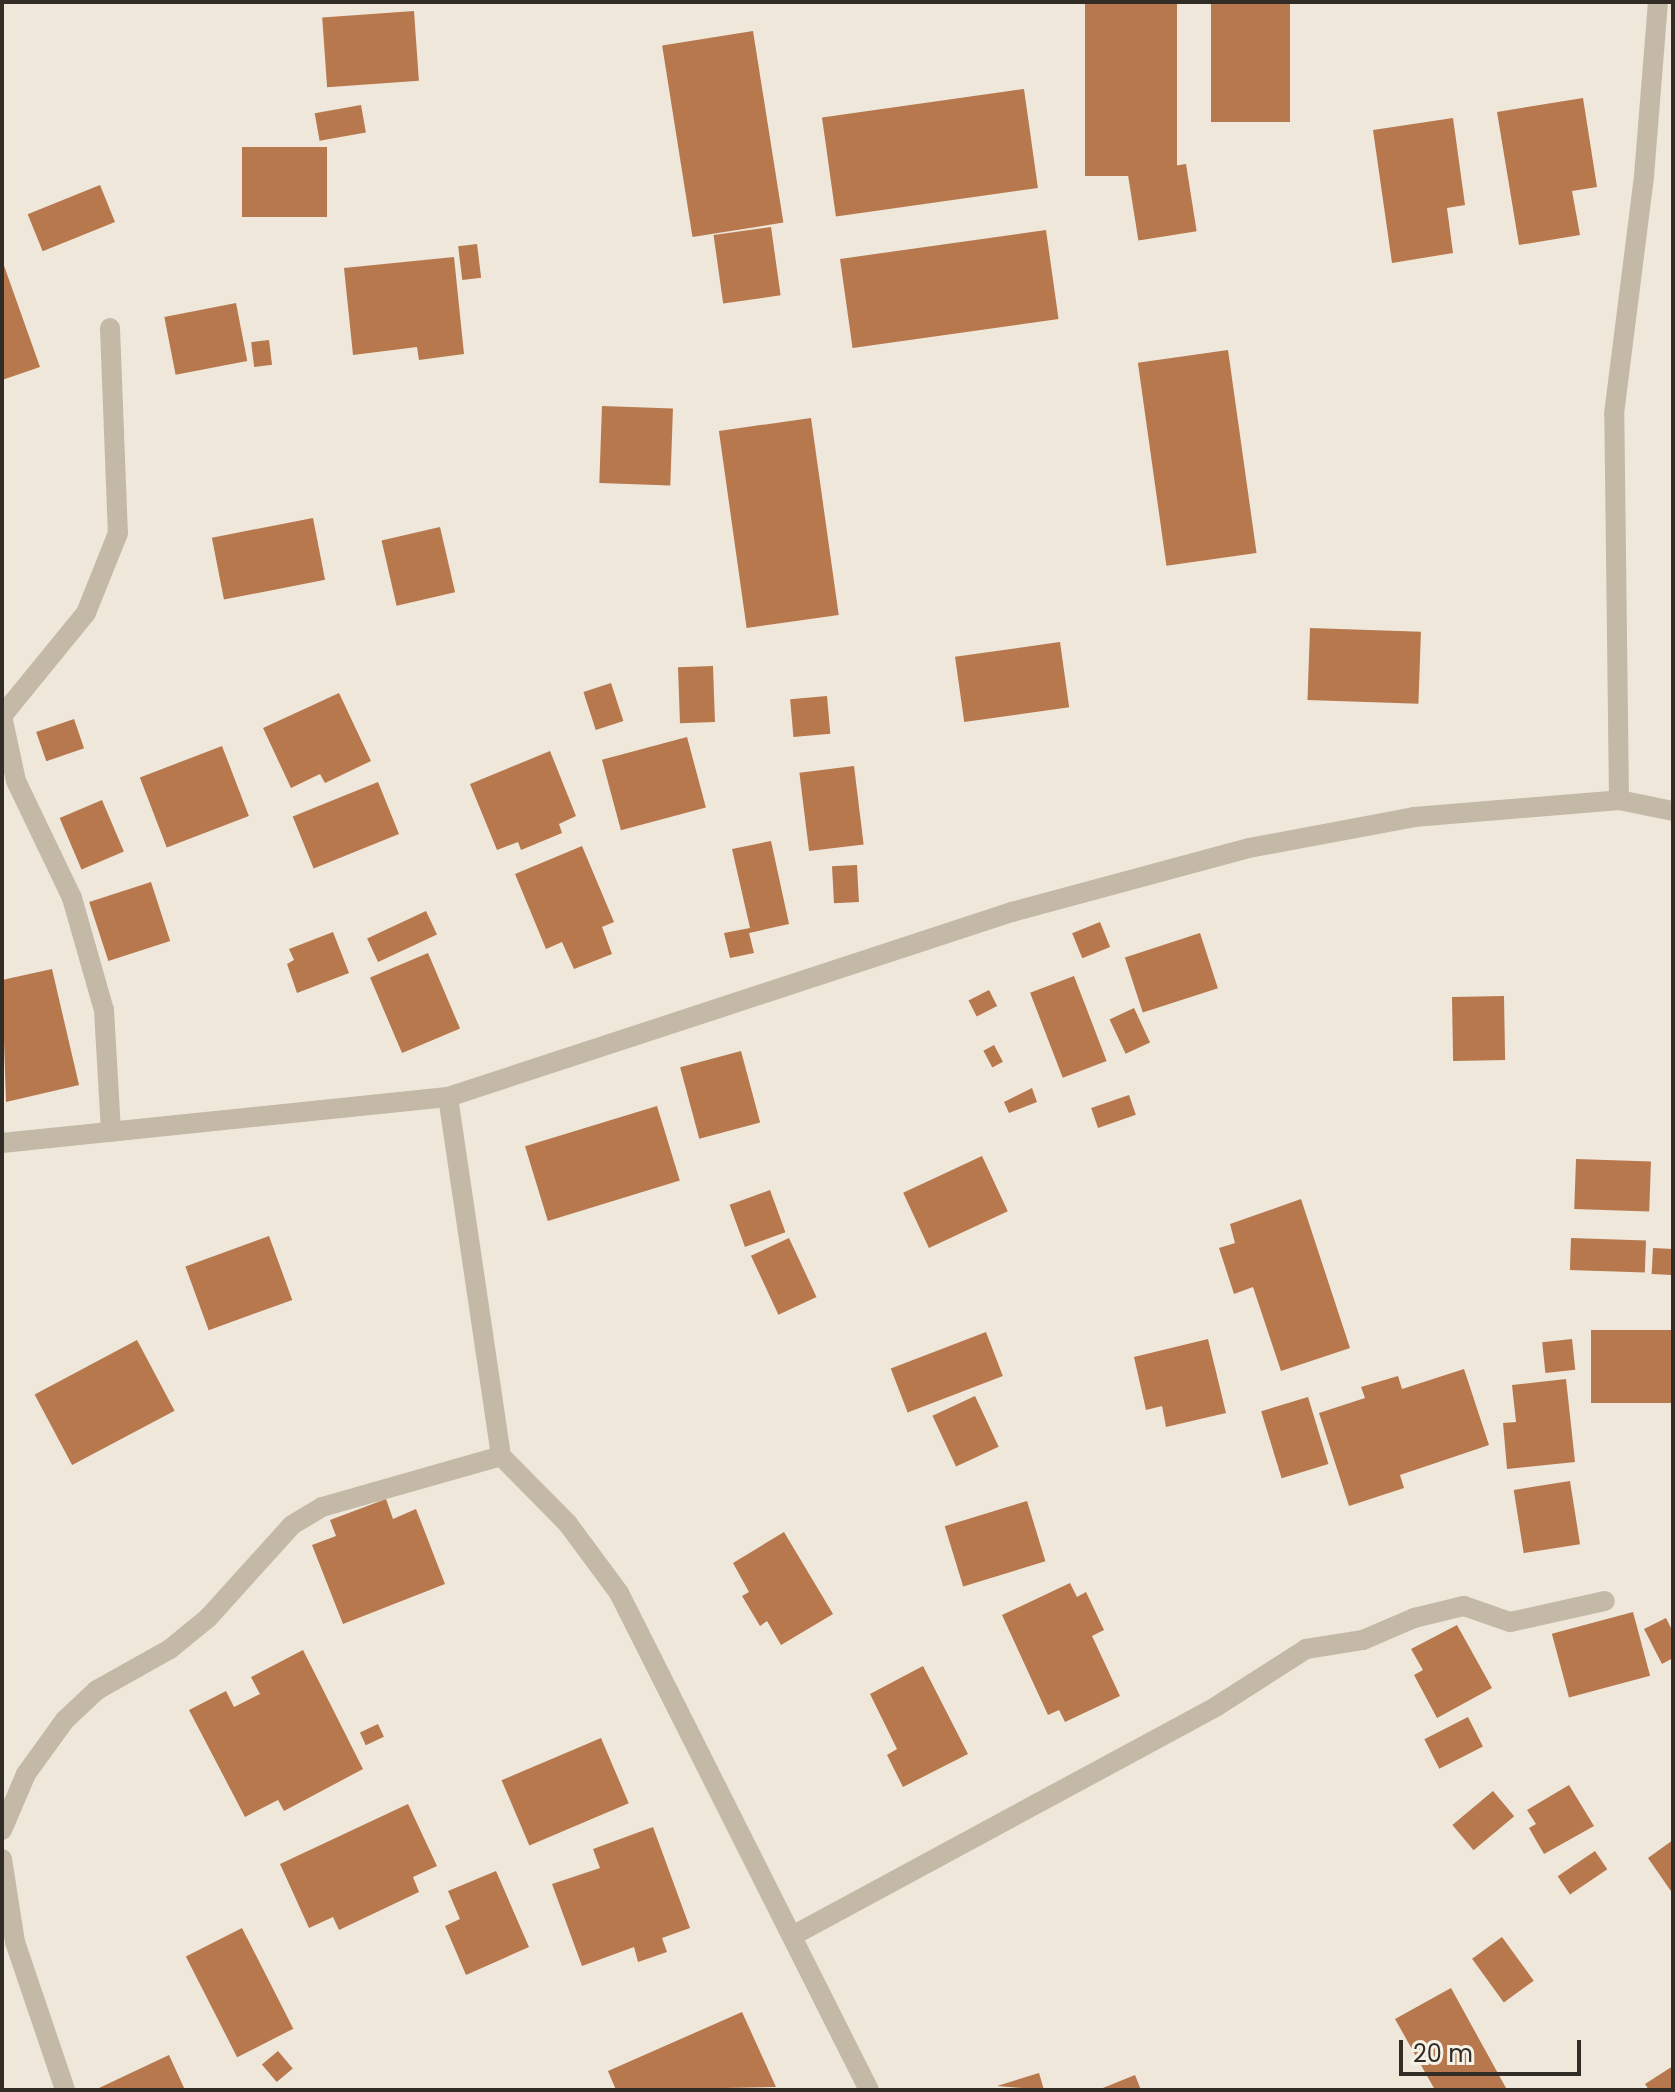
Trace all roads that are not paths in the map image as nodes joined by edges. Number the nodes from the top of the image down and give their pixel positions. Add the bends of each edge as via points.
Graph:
1 (1658, 2) edge
2 (110, 328) dead end
3 (1619, 800) junction
4 (1673, 811) edge
5 (448, 1097) junction
6 (111, 1132) junction
7 (2, 1143) edge
8 (501, 1456) junction
9 (1605, 1601) dead end
10 (2, 1830) edge
11 (2, 1859) edge
12 (794, 1935) junction
13 (65, 2090) edge
14 (869, 2090) edge

1 - 3 street via 1644,176 1614,414
2 - 6 street via 118,533 86,613 2,716 16,781 72,898 104,1010
3 - 4 street
3 - 5 street via 1414,817 1249,848 1012,912
5 - 6 street
5 - 8 street
6 - 7 street
8 - 10 street via 322,1507 292,1525 208,1618 170,1649 97,1690 65,1720 26,1774
8 - 12 street via 568,1524 619,1593
9 - 12 street via 1510,1622 1464,1606 1414,1618 1363,1640 1306,1649 1217,1706
11 - 13 street via 15,1942
12 - 14 street

